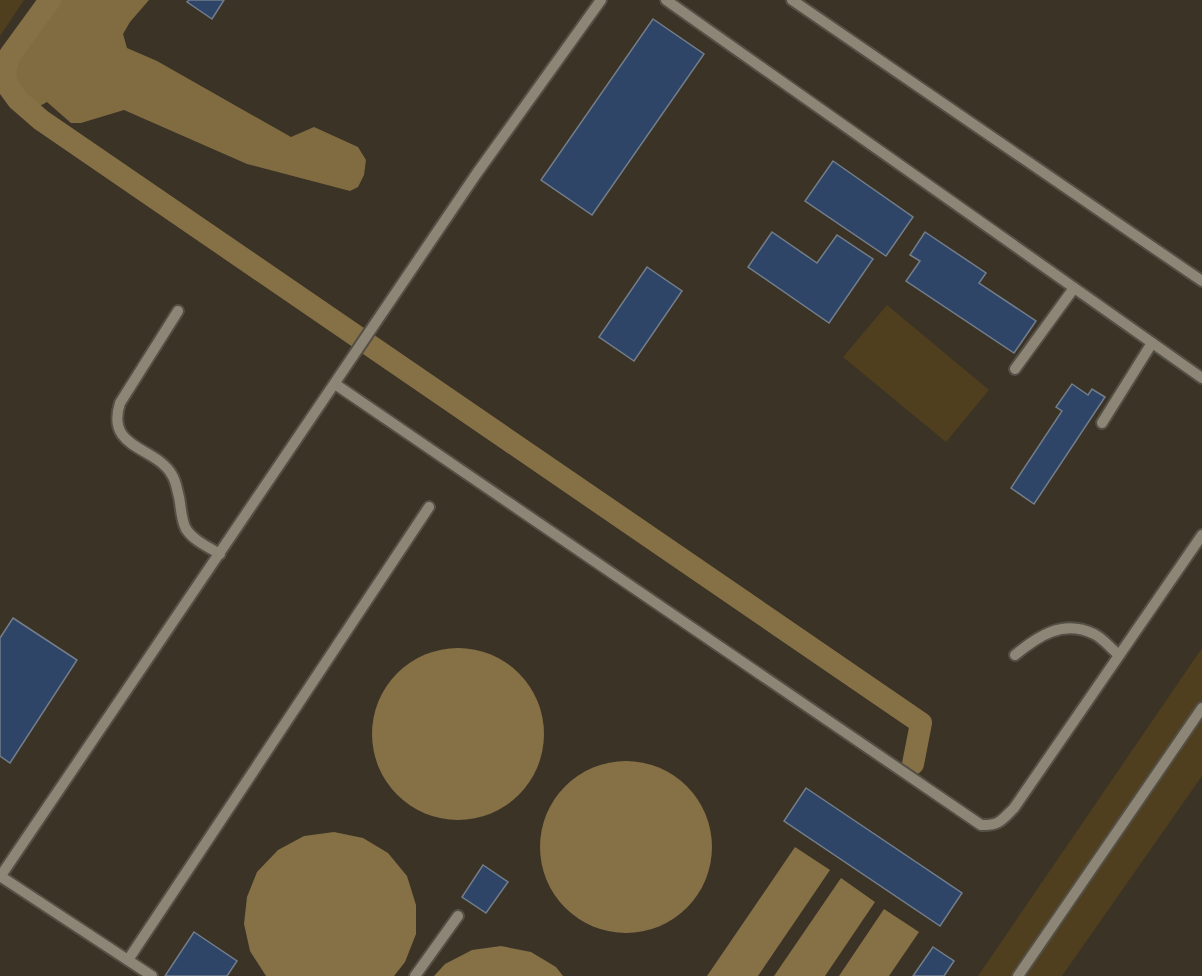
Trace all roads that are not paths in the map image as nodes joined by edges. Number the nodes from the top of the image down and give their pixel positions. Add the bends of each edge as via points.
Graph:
1 (601, 0) edge
2 (666, 0) edge
3 (792, 0) edge
4 (1202, 281) edge
5 (1074, 288) junction
6 (178, 311) dead end
7 (1152, 343) junction
8 (1015, 369) dead end
9 (1202, 378) edge
10 (335, 384) junction
11 (1102, 423) dead end
12 (429, 507) dead end
13 (1202, 535) edge
14 (220, 554) junction
15 (1015, 655) dead end
16 (1119, 655) junction
17 (1202, 708) edge
18 (0, 876) edge
19 (458, 916) dead end
20 (128, 960) junction
21 (152, 976) edge
22 (415, 976) edge
23 (1018, 976) edge

1 - 10 street via 477,173
2 - 5 street
3 - 4 street
5 - 7 street
5 - 8 street
6 - 14 street via 120,403 117,425 130,442 166,467 173,476 185,527
7 - 9 street
7 - 11 street
10 - 14 street
10 - 16 street via 981,825 992,826 1014,808
12 - 20 street
13 - 16 street
14 - 18 street
15 - 16 street via 1033,640 1056,629 1078,628 1095,634
17 - 23 street
18 - 20 street
19 - 22 street
20 - 21 street

